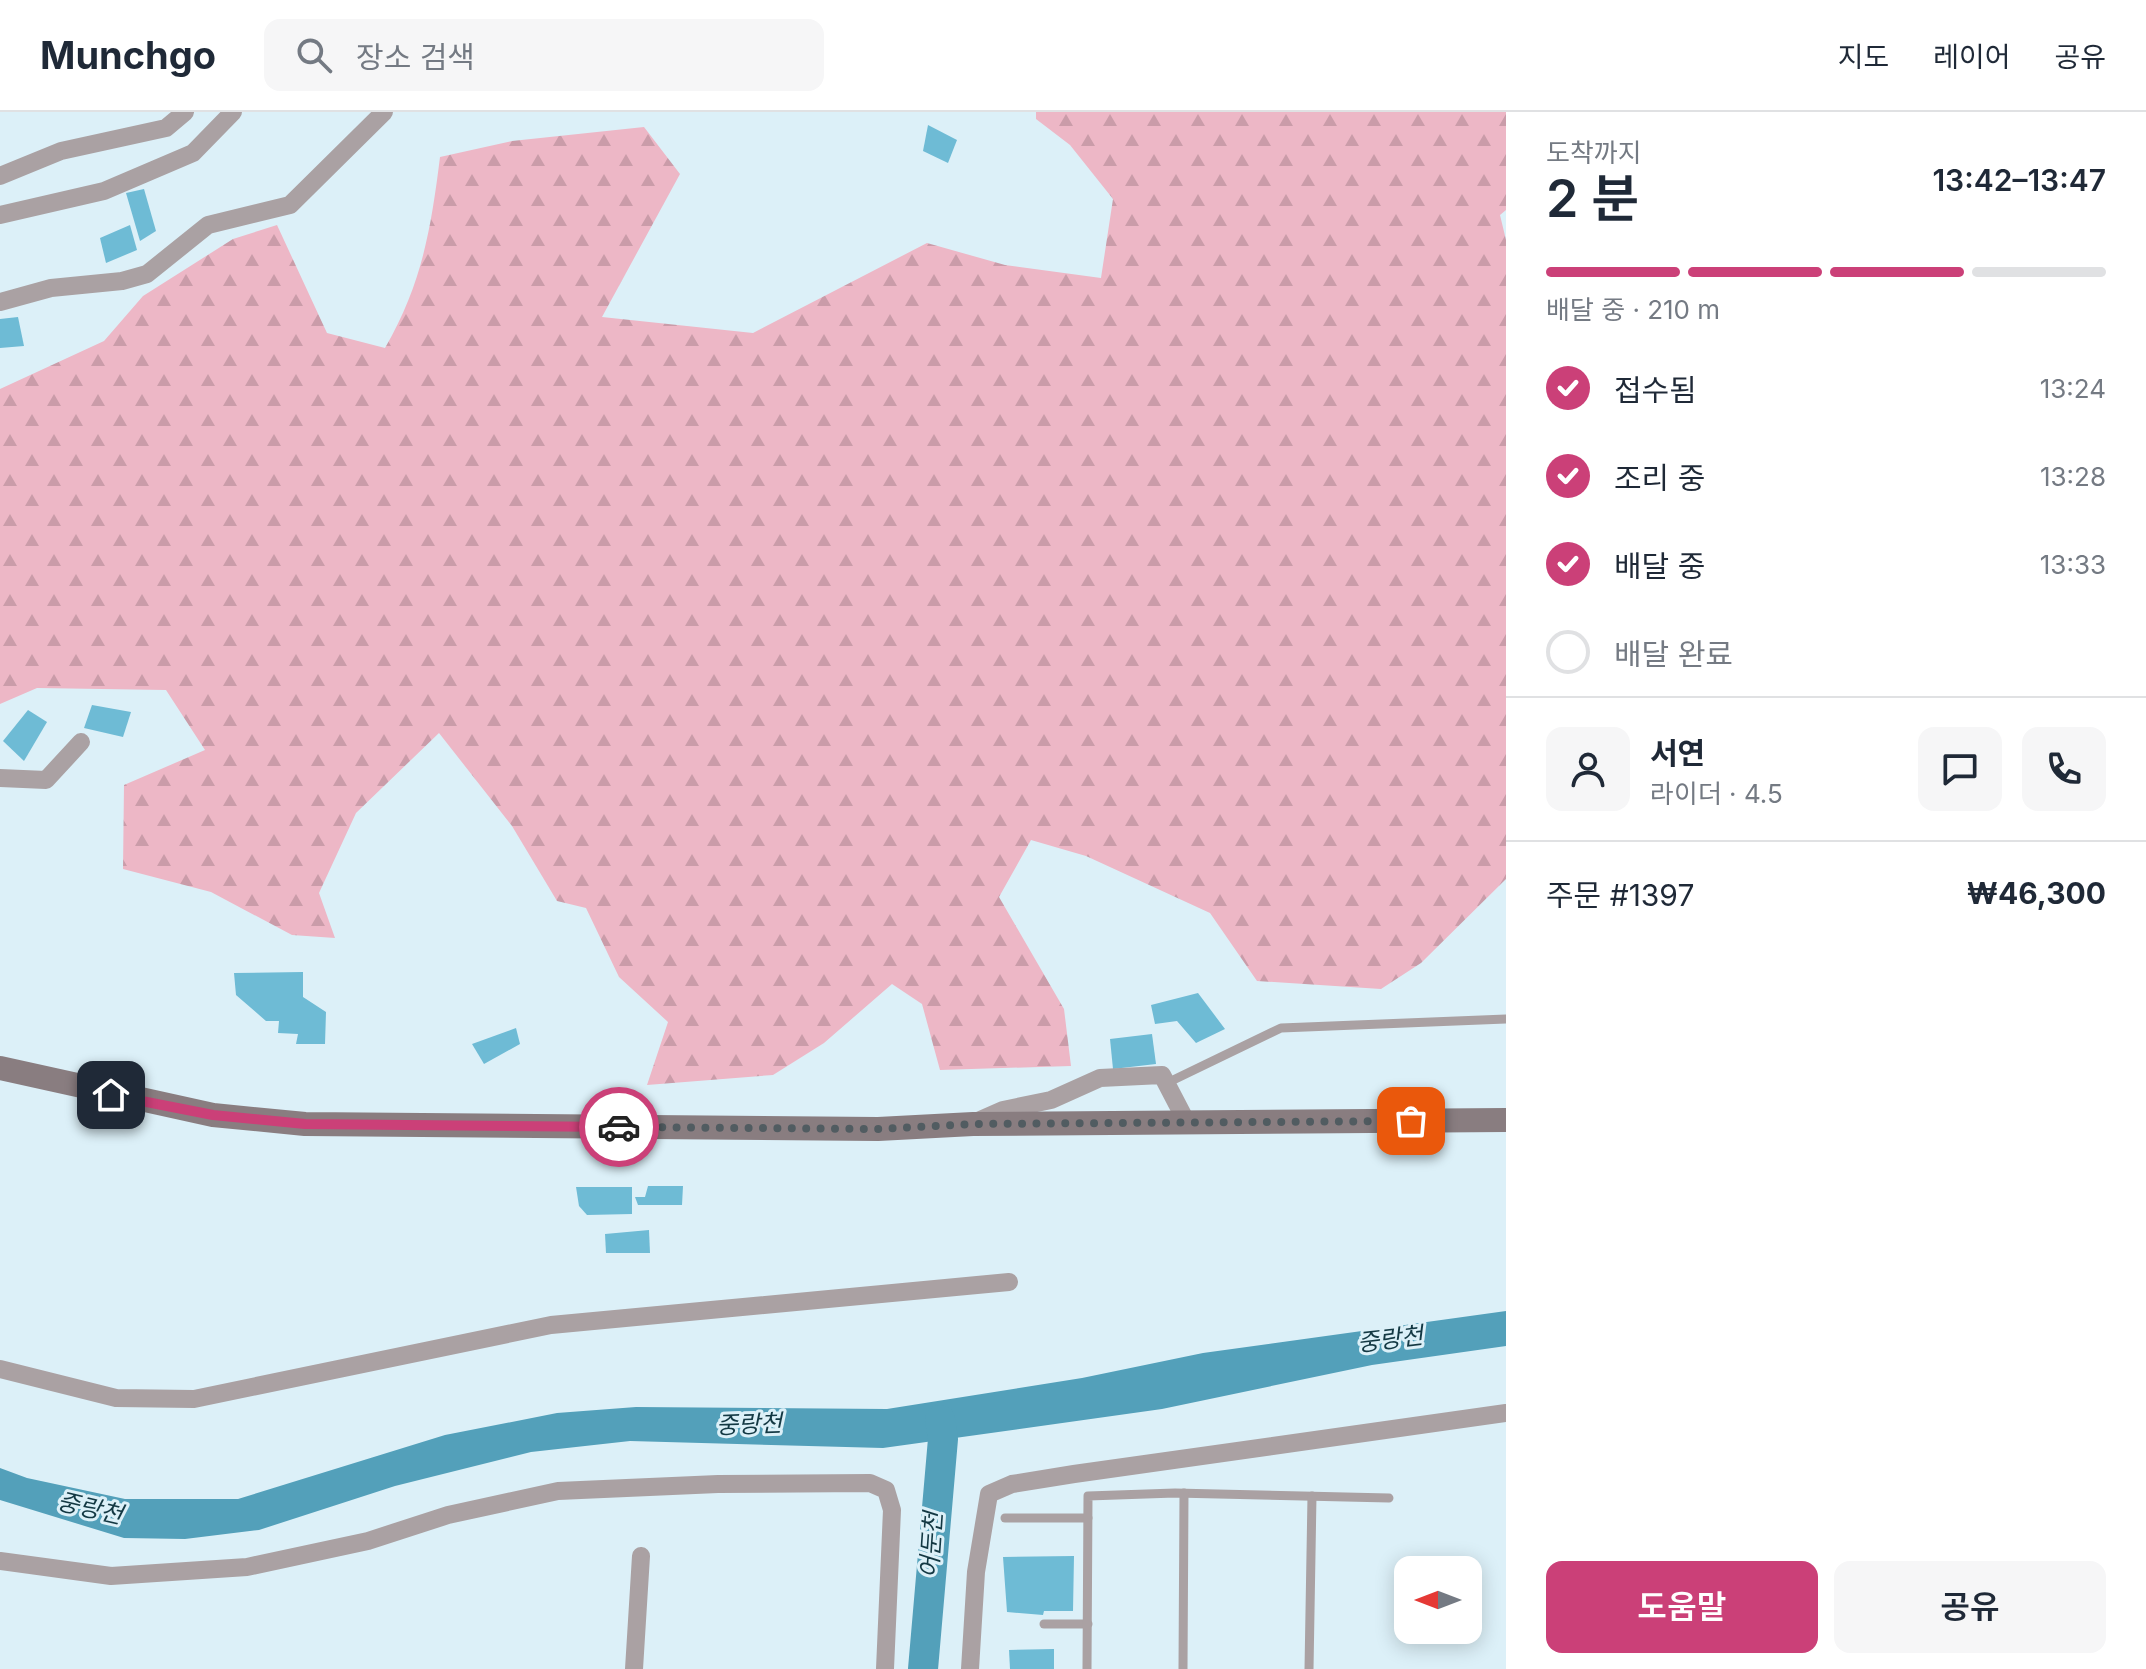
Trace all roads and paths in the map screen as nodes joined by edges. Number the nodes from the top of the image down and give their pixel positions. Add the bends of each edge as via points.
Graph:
1 (185, 112) edge
2 (233, 112) edge
3 (384, 112) edge
4 (0, 176) edge
5 (0, 215) edge
6 (0, 302) edge
7 (81, 742) dead end
8 (0, 778) edge
9 (1506, 1019) edge
10 (0, 1068) edge
11 (1167, 1083) junction
12 (1506, 1120) edge
13 (1186, 1121) junction
14 (973, 1124) junction
15 (1009, 1282) dead end
16 (0, 1369) edge
17 (1506, 1413) edge
18 (1184, 1493) junction
19 (1312, 1496) junction
20 (1389, 1498) dead end
21 (1005, 1518) dead end
22 (1088, 1518) junction
23 (641, 1556) dead end
24 (0, 1561) edge
25 (1044, 1624) dead end
26 (1088, 1624) junction
27 (634, 1669) edge
28 (885, 1669) edge
29 (970, 1669) edge
30 (1087, 1669) edge
31 (1183, 1669) edge
32 (1309, 1669) edge

1 - 4 street via 166,128 61,151
2 - 5 street via 193,153 104,191
3 - 6 street via 290,205 208,225 147,274 51,288
7 - 8 street via 46,780
9 - 11 lane via 1281,1028
10 - 14 street via 213,1115 305,1124 878,1129
11 - 13 street
11 - 14 street via 1162,1075 1151,1074 1100,1078
12 - 13 street
13 - 14 street
15 - 16 street via 551,1325 194,1399 116,1398
17 - 29 street via 1059,1476 989,1494 976,1572
18 - 19 lane
18 - 22 lane via 1088,1496
18 - 31 lane
19 - 20 lane
19 - 32 lane
21 - 22 lane
22 - 26 lane
23 - 27 street
24 - 28 street via 111,1576 247,1567 558,1491 870,1483 886,1490 892,1510
25 - 26 lane
26 - 30 lane

